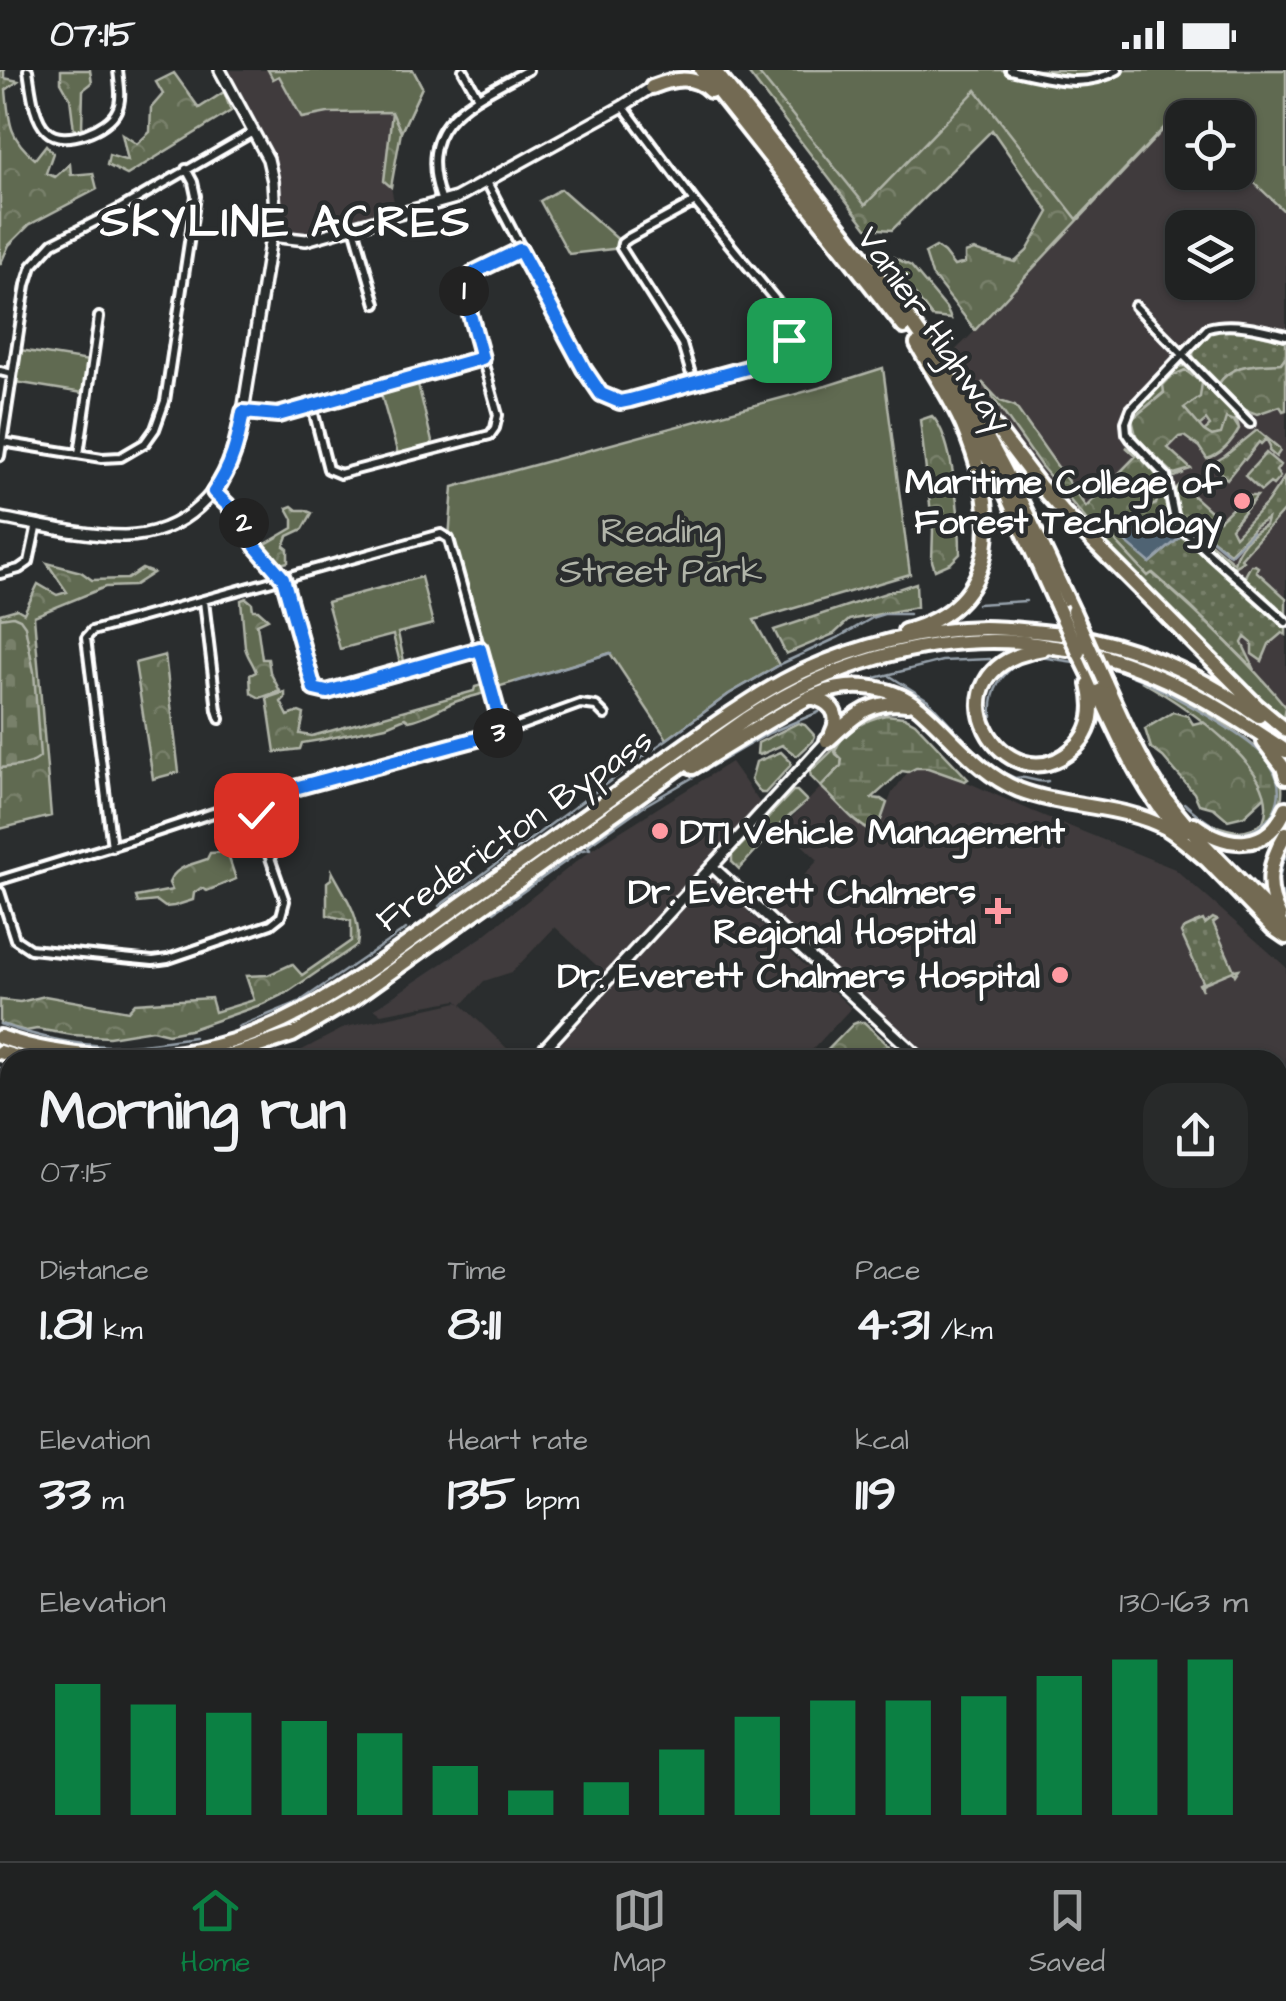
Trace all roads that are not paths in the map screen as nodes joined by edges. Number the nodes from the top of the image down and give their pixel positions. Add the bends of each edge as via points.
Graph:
1 (28, 70) edge
2 (118, 70) edge
3 (220, 70) edge
4 (463, 70) edge
5 (528, 70) edge
6 (700, 70) edge
7 (714, 70) edge
8 (1010, 70) edge
9 (1118, 70) edge
10 (652, 88) joint
11 (478, 97) junction
12 (623, 106) junction
13 (746, 126) junction
14 (254, 131) junction
15 (186, 169) junction
16 (487, 182) junction
17 (695, 202) junction
18 (442, 203) junction
19 (354, 227) junction
20 (270, 236) junction
21 (520, 250) junction
22 (376, 304) dead end
23 (900, 306) junction
24 (1136, 306) dead end
25 (99, 317) dead end
26 (1286, 335) edge
27 (917, 344) junction
28 (1182, 355) junction
29 (482, 358) junction
30 (0, 371) edge
31 (12, 374) junction
32 (693, 382) junction
33 (312, 406) junction
34 (243, 412) junction
35 (1250, 423) dead end
36 (2, 442) junction
37 (78, 454) junction
38 (0, 456) edge
39 (214, 492) junction
40 (0, 518) edge
41 (37, 524) junction
42 (0, 574) edge
43 (283, 578) junction
44 (204, 600) junction
45 (1066, 610) junction
46 (1286, 622) edge
47 (1091, 639) dead end
48 (1066, 646) junction
49 (480, 649) junction
50 (1098, 655) dead end
51 (803, 671) junction
52 (1095, 680) junction
53 (810, 697) junction
54 (921, 708) junction
55 (605, 715) dead end
56 (1236, 717) junction
57 (220, 719) dead end
58 (503, 732) junction
59 (1286, 732) edge
60 (828, 741) junction
61 (1286, 752) edge
62 (1286, 777) edge
63 (250, 800) junction
64 (632, 802) junction
65 (1174, 808) junction
66 (1286, 808) edge
67 (1286, 833) edge
68 (112, 846) junction
69 (1208, 861) junction
70 (713, 867) junction
71 (0, 880) edge
72 (0, 892) edge
73 (1286, 932) edge
74 (0, 1038) edge
75 (45, 1050) edge
76 (204, 1050) edge
77 (246, 1050) edge
78 (543, 1050) edge
79 (911, 1050) edge

1 - 2 street via 43,126 60,139 102,125 117,112
3 - 14 street
4 - 11 street
5 - 11 street
6 - 13 highway, Vanier Highway
7 - 23 highway, Vanier Highway
8 - 9 street via 1082,82
10 - 12 street
10 - 13 highway via 674,80 704,84
11 - 18 street via 450,119 436,146 433,172
12 - 16 street
12 - 17 street
13 - 27 highway, Vanier Highway
14 - 15 street
14 - 20 street via 274,181
15 - 31 street via 39,257 26,286
15 - 37 street via 196,196 156,429 145,444 120,457
16 - 18 street
16 - 21 street
17 - 32 street via 621,248 682,344
17 - 32 street via 782,308 790,331 787,348 773,361
18 - 19 street
19 - 20 street via 306,240
19 - 22 street
20 - 34 street
21 - 29 street via 462,285
21 - 32 street via 601,394 620,402
23 - 45 highway, Vanier Highway via 989,440
23 - 59 highway via 1040,486
24 - 28 street
25 - 37 street
26 - 28 street via 1215,326
27 - 45 highway, Vanier Highway via 999,478
27 - 51 highway via 975,460 987,518 984,560 966,594 934,620
28 - 35 street
28 - 46 street via 1130,409 1126,428 1166,476 1180,526
29 - 33 street
29 - 33 street via 498,415 490,435 340,474 328,468
30 - 31 street
31 - 36 street
33 - 34 street via 278,415
34 - 39 street via 235,452
36 - 37 street
36 - 38 street
39 - 41 street via 177,522 142,534
39 - 43 street
40 - 41 street
41 - 42 street via 29,562
43 - 44 street
43 - 49 street via 441,534 449,540
43 - 49 street via 317,691
44 - 57 street
44 - 68 street via 86,638
45 - 48 highway, Vanier Highway, bridge
45 - 52 highway, Vanier Highway, bridge
47 - 59 highway via 1181,668
48 - 51 highway, Fredericton Bypass via 983,628 919,635
48 - 52 highway, Vanier Highway
48 - 52 highway via 1006,660 987,680 980,698 988,736 1020,762 1053,760 1082,740 1092,718
48 - 64 highway, Fredericton Bypass via 928,646 845,668 771,703
49 - 58 street
50 - 56 highway via 1161,676
51 - 76 highway, Fredericton Bypass via 711,726 345,986 277,1026
52 - 65 highway, Vanier Highway
52 - 69 highway, Vanier Highway via 1147,788
53 - 54 highway via 867,687
53 - 60 highway via 834,709
53 - 64 highway
54 - 60 highway via 883,702
54 - 69 highway via 999,781 1153,822
55 - 58 street via 580,704
56 - 61 highway
56 - 62 highway via 1269,747
58 - 63 street
60 - 70 street
63 - 68 street
63 - 72 street via 285,901 271,924 152,961 30,949 15,939
64 - 77 highway, Fredericton Bypass via 350,1001 292,1034
65 - 66 highway via 1218,839 1249,842 1274,829
65 - 73 highway, Vanier Highway
67 - 73 highway via 1268,882
68 - 71 street
69 - 73 highway, Vanier Highway via 1273,928
70 - 78 street
70 - 79 street
74 - 75 highway, Fredericton Bypass

